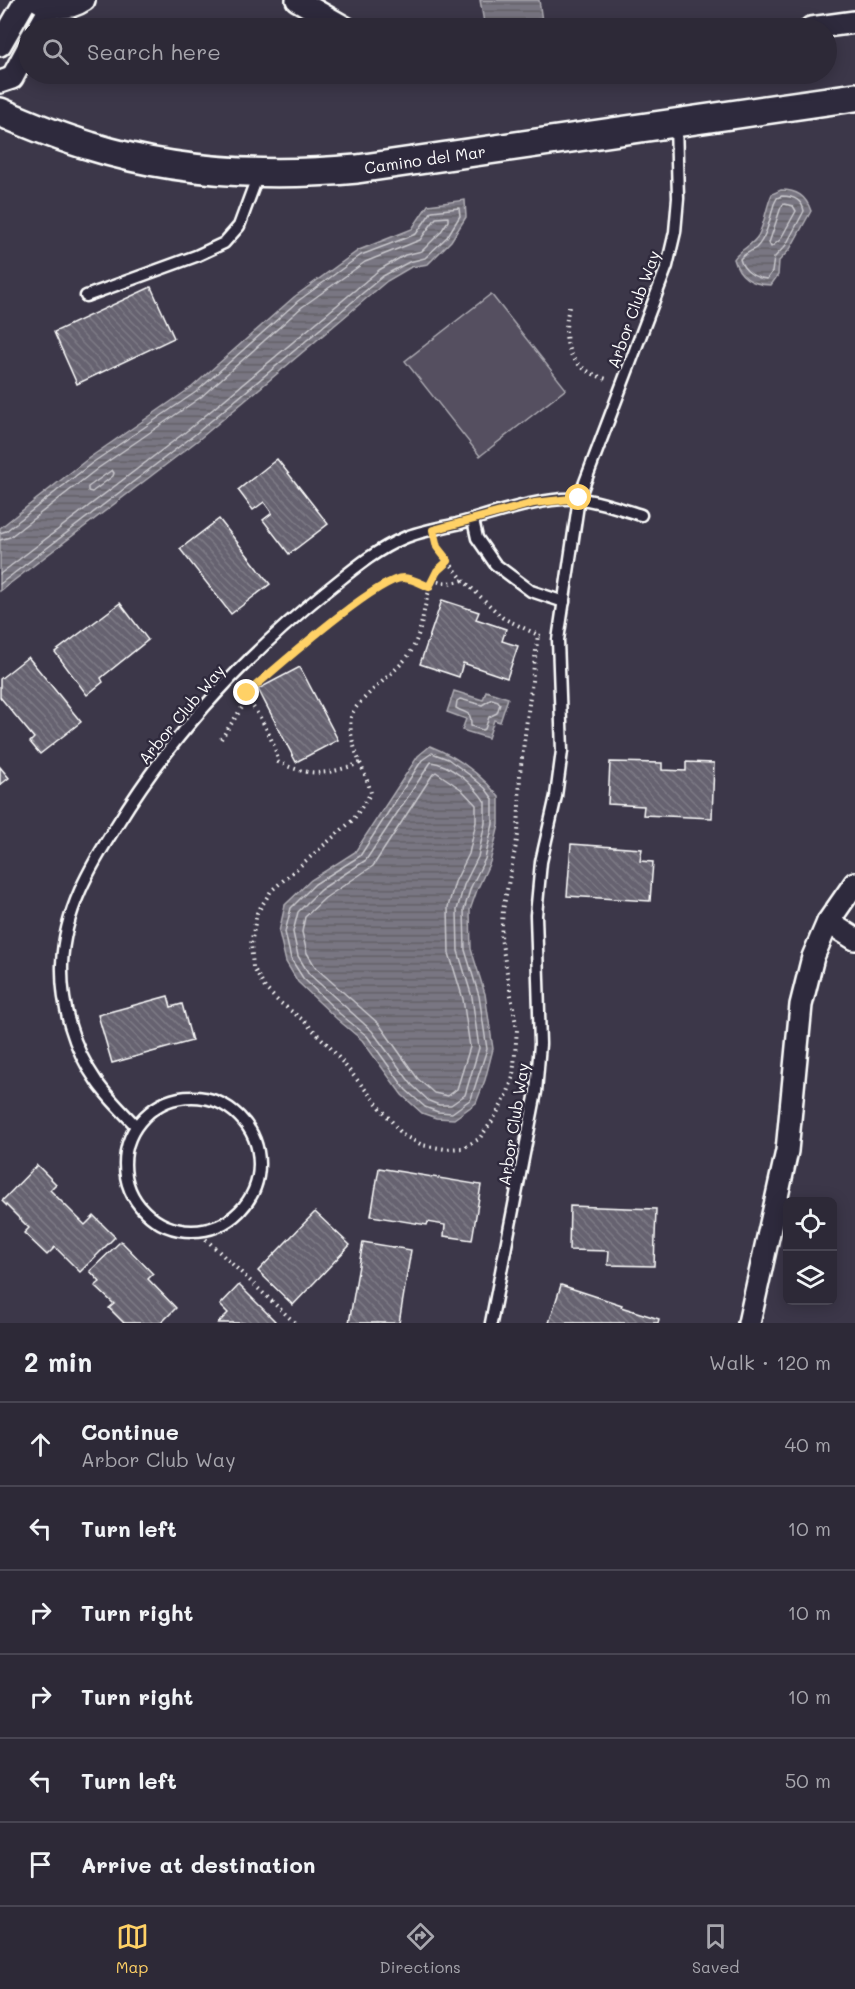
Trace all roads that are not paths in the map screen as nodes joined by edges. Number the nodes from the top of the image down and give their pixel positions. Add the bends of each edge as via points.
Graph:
1 (26, 0) edge
2 (84, 0) edge
3 (297, 0) edge
4 (44, 3) edge
5 (41, 18) edge
6 (328, 18) edge
7 (855, 22) edge
8 (837, 24) edge
9 (0, 45) edge
10 (18, 67) edge
11 (0, 82) edge
12 (855, 98) edge
13 (0, 112) edge
14 (676, 123) junction
15 (259, 172) junction
16 (86, 296) dead end
17 (579, 498) junction
18 (640, 515) dead end
19 (472, 520) junction
20 (564, 602) junction
21 (855, 883) edge
22 (828, 922) junction
23 (855, 939) edge
24 (136, 1126) junction
25 (491, 1323) edge
26 (749, 1323) edge

1 - 9 street
2 - 4 street via 65,8
3 - 6 street
4 - 5 street
7 - 8 street
10 - 11 street via 12,78
12 - 14 street, Camino del Mar
13 - 15 street, Camino del Mar via 50,134 103,150 158,162
14 - 15 street, Camino del Mar via 357,169
14 - 17 lane, Arbor Club Way via 678,198 667,266
15 - 16 lane via 239,226 224,243
17 - 18 lane
17 - 19 lane, Arbor Club Way via 534,503
17 - 20 lane, Arbor Club Way
19 - 20 lane via 477,538 495,564 531,591
19 - 24 lane, Arbor Club Way via 404,538 352,570 287,622 208,700 175,741 132,800 80,886 66,933 62,964 70,1027 97,1083
20 - 25 lane, Arbor Club Way via 558,640 562,751 541,862 536,915 540,1044 536,1092
21 - 22 street
22 - 23 street
22 - 26 street via 813,957 801,1005 787,1151
24 - 24 lane via 168,1100 210,1098 229,1107 245,1121 256,1139 258,1181 249,1200 235,1216 217,1226 196,1231 159,1222 143,1210 132,1194 125,1172 127,1148

